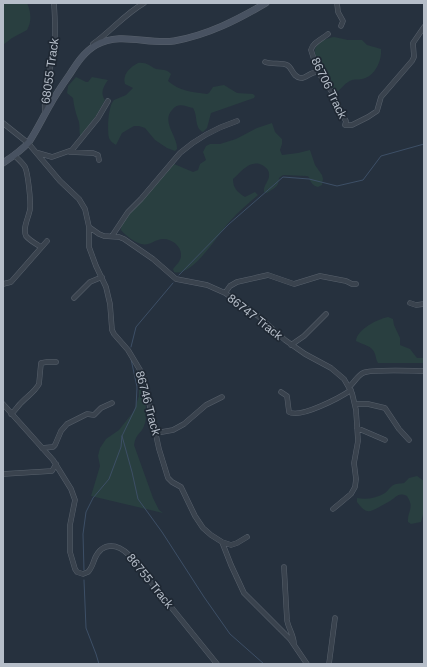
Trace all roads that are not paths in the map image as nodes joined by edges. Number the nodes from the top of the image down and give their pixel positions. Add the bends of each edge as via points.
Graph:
1 (54, 3) edge
2 (144, 3) edge
3 (266, 3) edge
4 (337, 3) edge
5 (341, 26) dead end
6 (424, 27) edge
7 (328, 34) dead end
8 (87, 51) junction
9 (265, 62) dead end
10 (318, 72) junction
11 (108, 101) dead end
12 (45, 114) junction
13 (237, 121) dead end
14 (3, 123) edge
15 (28, 143) junction
16 (36, 152) junction
17 (70, 152) junction
18 (14, 155) junction
19 (98, 160) dead end
20 (3, 163) edge
21 (89, 227) junction
22 (112, 236) junction
23 (47, 240) dead end
24 (41, 247) junction
25 (102, 277) junction
26 (3, 284) edge
27 (356, 284) dead end
28 (225, 293) junction
29 (74, 298) dead end
30 (410, 303) dead end
31 (424, 304) edge
32 (326, 314) dead end
33 (291, 344) junction
34 (56, 362) dead end
35 (424, 371) edge
36 (350, 388) junction
37 (281, 392) dead end
38 (222, 397) dead end
39 (112, 403) dead end
40 (3, 404) edge
41 (356, 404) junction
42 (11, 414) junction
43 (357, 428) junction
44 (156, 433) junction
45 (385, 440) dead end
46 (409, 440) dead end
47 (42, 448) junction
48 (56, 464) junction
49 (3, 474) edge
50 (333, 509) dead end
51 (247, 537) dead end
52 (222, 542) junction
53 (284, 567) dead end
54 (334, 618) dead end
55 (294, 644) junction
56 (217, 664) edge
57 (307, 664) edge
58 (329, 664) edge

1 - 12 street, 68055 Track via 54,47 45,95
2 - 8 street via 124,16
3 - 8 street via 231,23 203,34 164,42 123,38 98,44
4 - 5 street
6 - 10 street, 86706 Track via 413,43 412,61 381,97 377,111 352,125 345,125 346,121 334,95
7 - 10 street, 86706 Track via 311,48
8 - 12 street
9 - 10 street via 287,65 296,77 301,78
11 - 17 street via 98,118
12 - 15 street
13 - 22 street via 221,126 187,146 128,212
14 - 15 street
15 - 16 street
15 - 18 street
16 - 17 street via 52,157
16 - 21 street via 60,181 80,199
17 - 19 street via 93,153 98,155
18 - 20 street
18 - 24 street via 24,166 27,176 31,208 25,227 26,237
21 - 22 street, 86747 Track via 99,234
21 - 25 street, 86746 Track via 89,247
22 - 28 street, 86747 Track via 119,236 133,245 176,279 207,285
23 - 24 street
24 - 26 street via 11,282
25 - 29 street via 90,282
25 - 44 street, 86746 Track via 110,304 112,330 140,369
27 - 28 street via 320,276 294,284 268,275 232,284
28 - 33 street, 86747 Track via 251,310
30 - 31 street
32 - 33 street via 304,336
33 - 36 street, 86747 Track via 331,368
34 - 42 street via 41,363 38,387
35 - 36 street via 365,372
36 - 37 street via 335,400 317,408 294,413 290,413 287,396
36 - 41 street, 86747 Track
38 - 44 street via 206,405 188,422 172,430
39 - 47 street via 100,408 94,415 87,414 67,424 61,430 53,447
40 - 42 street, 86755 Track
41 - 43 street, 86747 Track
41 - 46 street via 386,408
42 - 47 street, 86755 Track
43 - 45 street
43 - 50 street, 86747 Track via 355,487 346,499
44 - 52 street, 86746 Track via 168,478 182,489 203,528
47 - 48 street, 86755 Track
48 - 49 street via 52,471
48 - 56 street, 86755 Track via 74,495 70,544 71,559 77,572 88,572 98,552 107,546 123,549
51 - 52 street via 234,544
52 - 55 street via 244,593
53 - 55 street via 287,620
54 - 58 street
55 - 57 street

